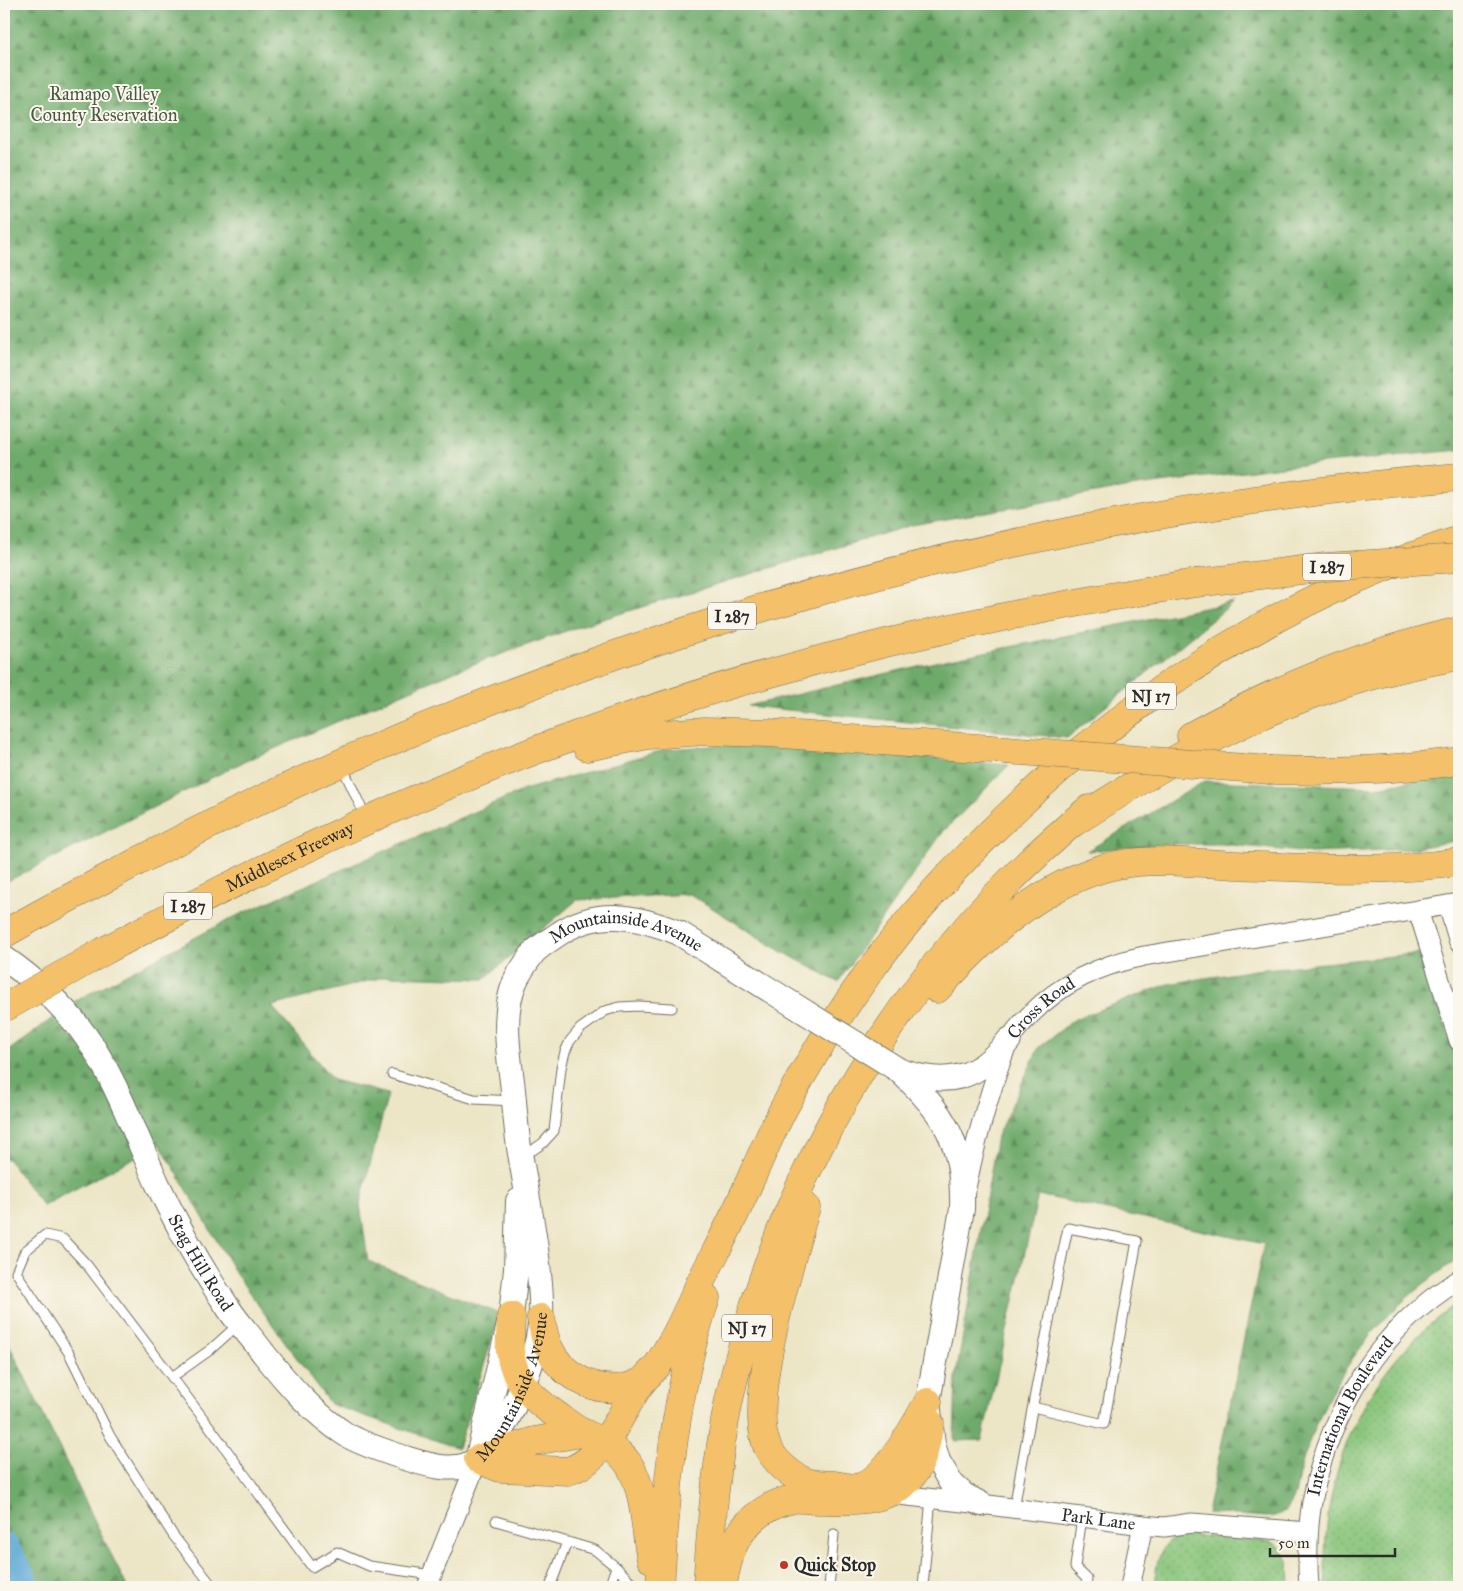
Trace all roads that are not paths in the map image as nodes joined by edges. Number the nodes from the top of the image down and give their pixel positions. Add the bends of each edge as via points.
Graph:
1 (1459, 477) edge
2 (1459, 540) edge
3 (1459, 558) edge
4 (1459, 631) edge
5 (1459, 656) edge
6 (1459, 761) edge
7 (341, 762) junction
8 (367, 820) junction
9 (1071, 824) junction
10 (1459, 862) edge
11 (1453, 904) edge
12 (1418, 910) junction
13 (4, 934) edge
14 (1459, 942) edge
15 (4, 958) edge
16 (4, 1008) edge
17 (672, 1008) dead end
18 (1009, 1040) junction
19 (1459, 1041) edge
20 (897, 1069) junction
21 (392, 1074) dead end
22 (853, 1087) junction
23 (514, 1101) junction
24 (826, 1132) junction
25 (520, 1155) junction
26 (738, 1207) junction
27 (962, 1209) junction
28 (1459, 1280) edge
29 (511, 1316) junction
30 (541, 1318) junction
31 (240, 1323) junction
32 (172, 1377) junction
33 (641, 1382) junction
34 (524, 1386) junction
35 (1033, 1407) junction
36 (929, 1413) junction
37 (593, 1437) junction
38 (478, 1459) junction
39 (858, 1488) junction
40 (890, 1494) junction
41 (931, 1498) junction
42 (981, 1504) junction
43 (1014, 1508) junction
44 (1082, 1517) junction
45 (496, 1521) dead end
46 (1142, 1525) junction
47 (1308, 1532) junction
48 (834, 1534) dead end
49 (567, 1542) junction
50 (616, 1567) junction
51 (430, 1581) edge
52 (721, 1582) edge
53 (213, 1587) edge
54 (550, 1587) edge
55 (609, 1587) edge
56 (636, 1587) edge
57 (659, 1587) edge
58 (829, 1587) edge
59 (923, 1587) edge
60 (1086, 1587) edge
61 (1130, 1587) edge
62 (1309, 1587) edge

1 - 7 highway, I 287 via 1202,508 1057,534 897,570 782,601 608,656 482,703
2 - 26 highway, NJ 17 via 1336,587 1240,638 1152,695 1033,792 933,893 870,971 783,1110
3 - 8 highway, I 287, bridge via 1326,567 1196,583 975,622 857,650 747,680 568,738
4 - 9 highway, NJ 17 via 1368,656 1275,692 1228,715 1144,767
5 - 9 highway via 1372,675 1279,707 1190,751
6 - 8 highway, bridge via 1372,770 1271,770 736,731 675,732 617,740 563,754
7 - 8 lane
7 - 13 highway, I 287 via 232,812
8 - 16 highway, Middlesex Freeway / I 287, bridge via 209,895
9 - 22 highway, NJ 17 via 1002,888 937,963 884,1036
10 - 22 highway via 1358,869 1143,861 1085,874 1024,908 976,949
11 - 12 street, Cross Road
11 - 14 street
12 - 18 street, Cross Road via 1123,960 1087,973 1061,988 1041,1003
12 - 19 street
15 - 31 street, Stag Hill Road via 55,1000 96,1053 192,1249
17 - 25 lane via 619,1007 605,1011 580,1028 565,1052 554,1130 543,1144
18 - 20 street, Mountainside Avenue via 987,1064 956,1078 937,1080
18 - 27 street, Cross Road via 979,1131
20 - 23 street, Mountainside Avenue, bridge via 679,933 626,916 592,917 562,932 534,952 515,983 507,1015
20 - 27 street, Mountainside Avenue via 928,1099 948,1129 960,1166
21 - 23 lane via 474,1099
22 - 24 highway, NJ 17
23 - 25 street, Mountainside Avenue
24 - 39 highway via 778,1311 766,1369 761,1416 768,1447 790,1472 805,1482
24 - 52 highway, NJ 17 via 782,1226 750,1316 739,1359 720,1446 715,1490
25 - 29 street, Mountainside Avenue
25 - 30 street, Mountainside Avenue via 532,1218
26 - 33 highway via 672,1342 656,1367
26 - 57 highway, NJ 17 via 705,1302 683,1392 668,1485
27 - 36 street, Cross Road
28 - 47 street, International Boulevard via 1408,1320 1383,1346 1354,1388 1339,1415 1322,1461 1312,1498
29 - 34 highway via 510,1351 514,1370
29 - 38 street, Mountainside Avenue
30 - 33 highway via 549,1348 570,1374 606,1389 624,1388
30 - 34 street, Mountainside Avenue
31 - 32 lane
31 - 38 street, Stag Hill Road via 313,1410 348,1436 433,1466 457,1468
32 - 51 lane via 312,1567 337,1552 368,1566
32 - 53 lane via 87,1265 63,1239 45,1235 25,1251 16,1272 69,1354 110,1436 173,1535
33 - 37 highway
34 - 37 highway via 534,1399
34 - 38 street, Mountainside Avenue via 500,1432
35 - 35 lane via 1068,1228 1136,1241 1104,1424
35 - 43 lane
36 - 39 highway via 875,1478
36 - 40 highway via 925,1450 919,1465
36 - 42 street via 938,1461 951,1483
37 - 38 highway via 555,1436
37 - 38 highway via 590,1460 568,1471 500,1468
37 - 57 highway via 619,1452 636,1479
38 - 51 street
39 - 40 highway
40 - 41 street, Park Lane
40 - 52 highway via 855,1501 795,1499 768,1507 749,1522 736,1541
41 - 42 street, Park Lane
41 - 59 lane
42 - 43 street, Park Lane
43 - 44 street, Park Lane
44 - 46 street, Park Lane
44 - 60 lane via 1076,1567 1087,1579
45 - 49 lane
46 - 47 street, Park Lane via 1164,1527 1192,1523
46 - 61 street
47 - 62 street, International Boulevard
48 - 58 lane
49 - 50 lane via 595,1550
49 - 54 lane
50 - 55 lane
50 - 56 lane

